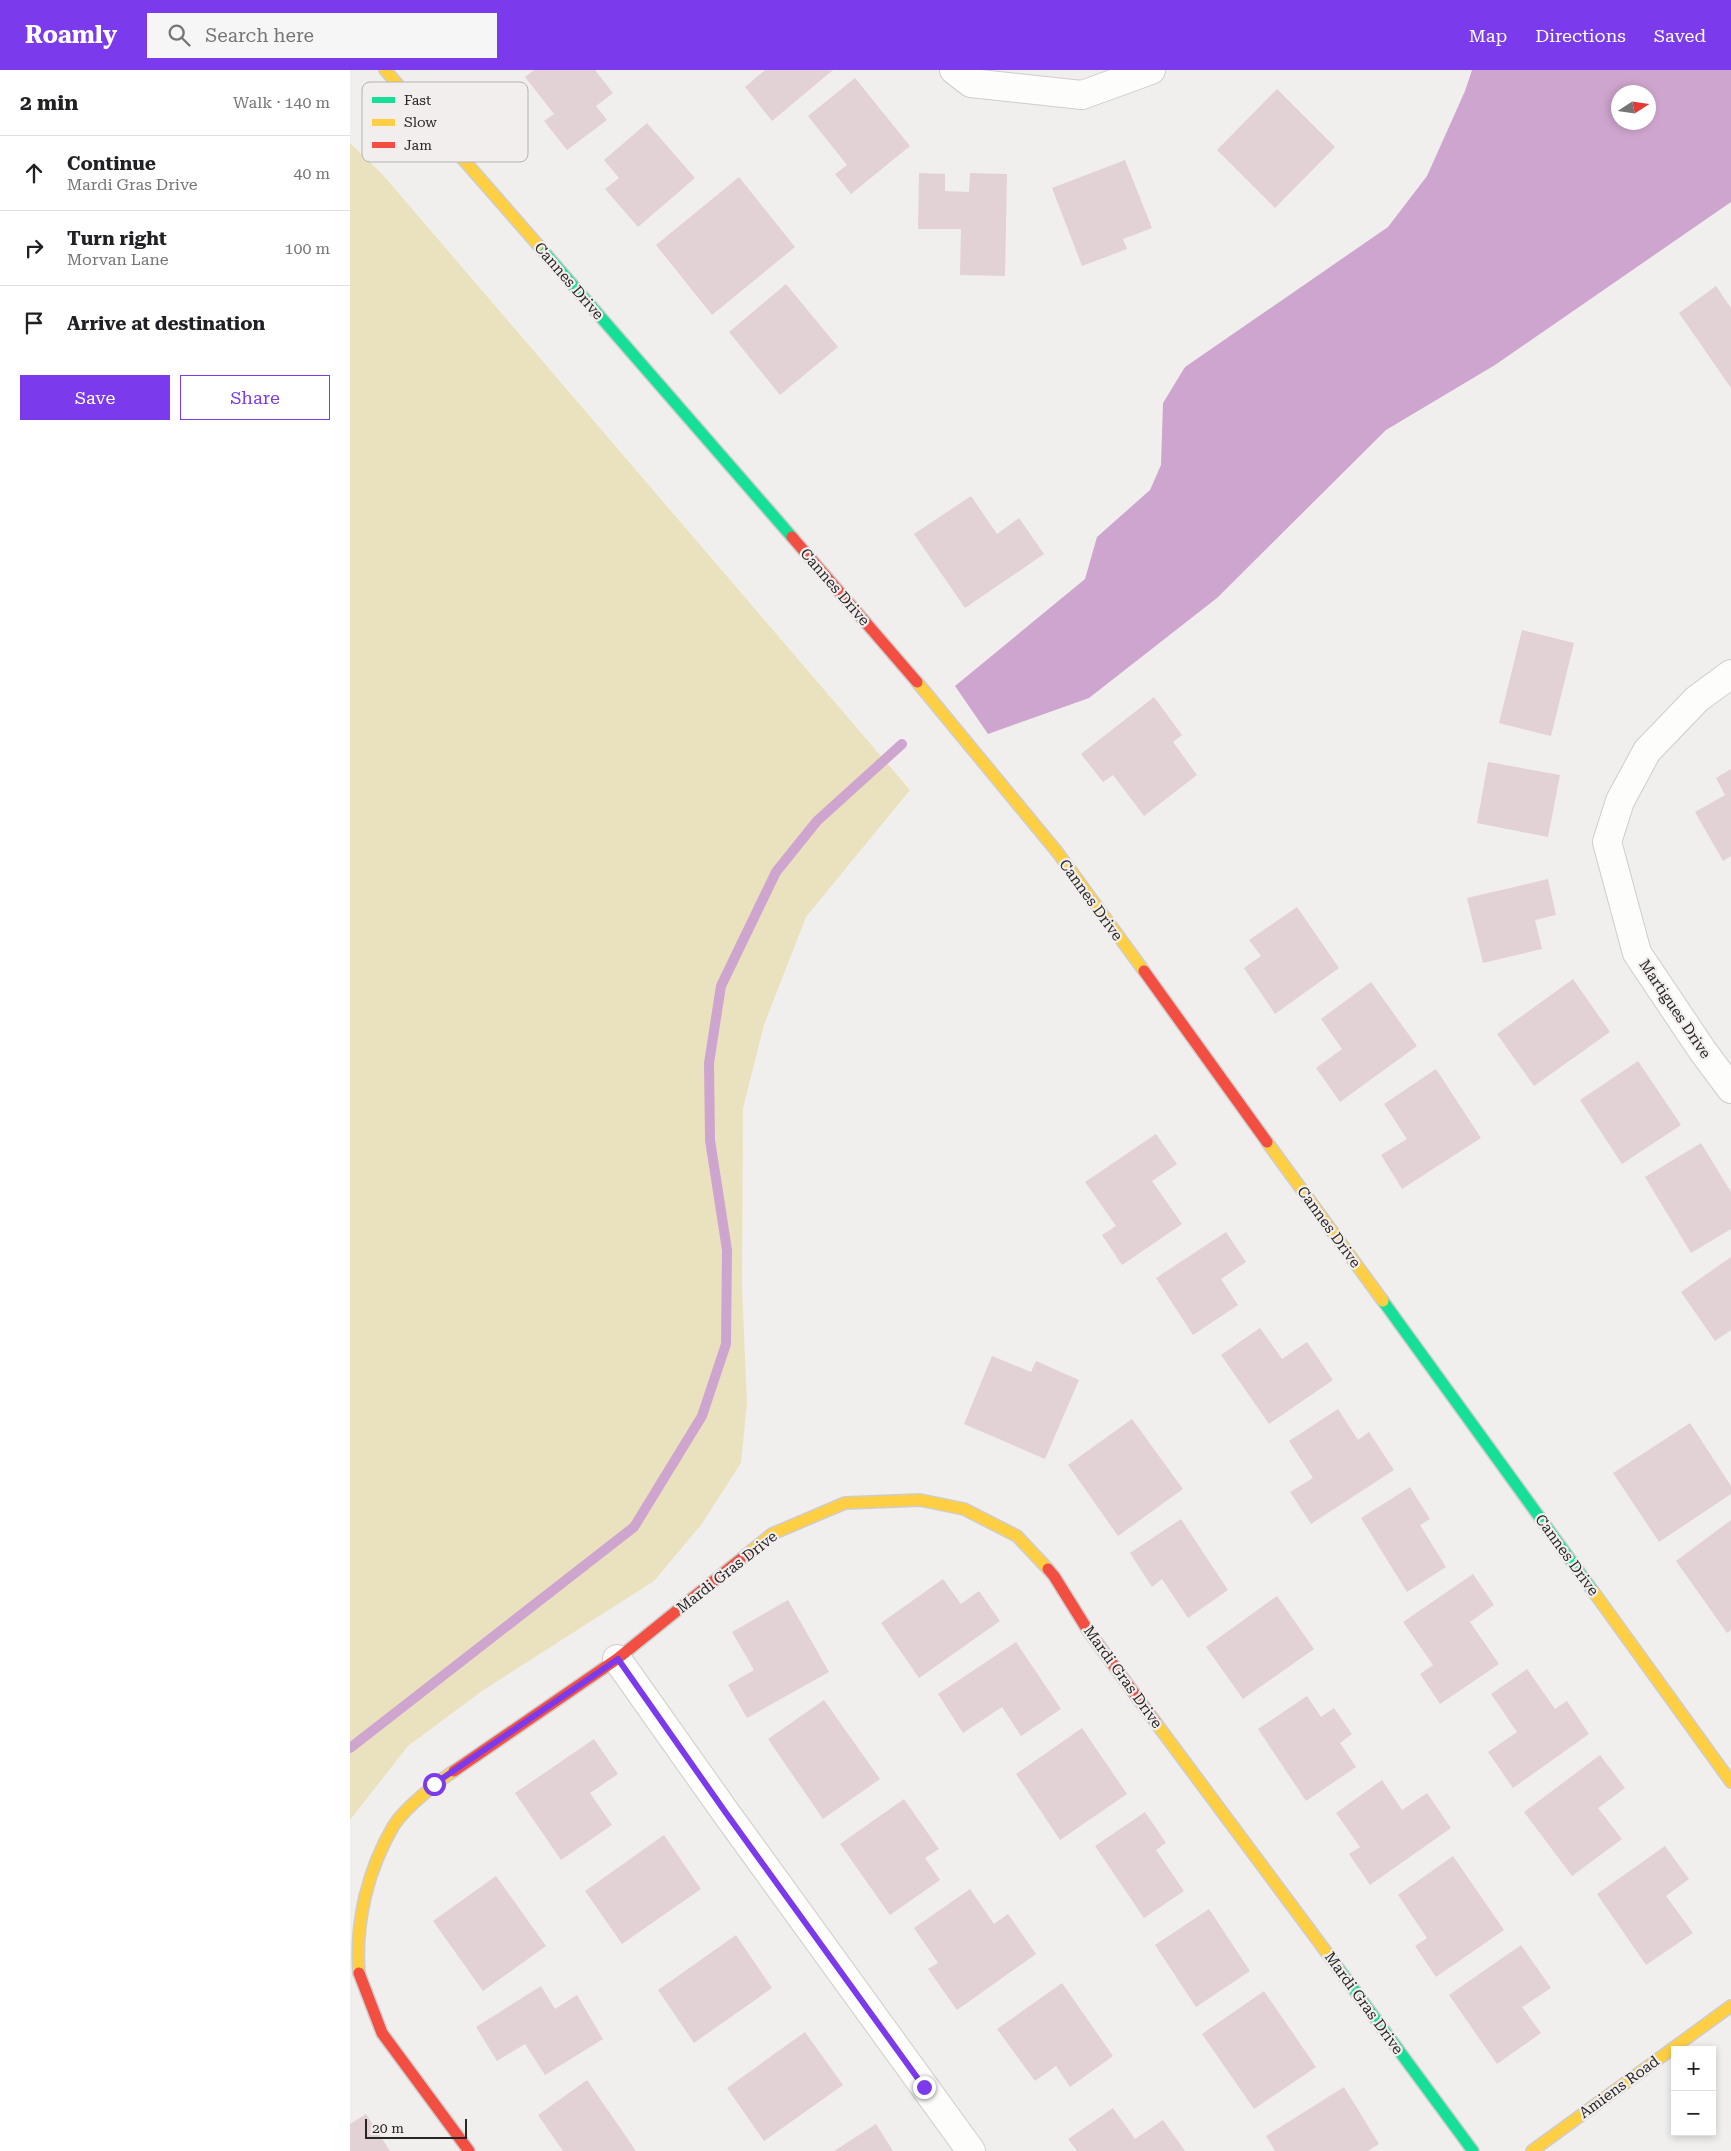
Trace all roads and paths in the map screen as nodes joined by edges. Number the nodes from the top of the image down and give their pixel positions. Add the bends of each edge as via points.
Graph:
1 (385, 70) edge
2 (954, 70) edge
3 (1151, 70) edge
4 (395, 82) edge
5 (465, 162) edge
6 (1731, 674) edge
7 (1731, 1089) edge
8 (618, 1659) junction
9 (1731, 1782) edge
10 (1731, 2006) edge
11 (469, 2151) edge
12 (971, 2151) edge
13 (1473, 2151) edge
14 (1532, 2151) edge

1 - 4 street, Cannes Drive
2 - 3 street via 971,83 1082,95
5 - 9 street, Cannes Drive via 887,646 1058,853
6 - 7 street, Martigues Drive via 1697,699 1647,751 1620,801 1607,842 1637,953
8 - 11 street, Mardi Gras Drive via 434,1784 395,1824 369,1880 359,1924 359,1972 382,2033
8 - 12 street
8 - 13 street, Mardi Gras Drive via 772,1534 845,1503 920,1500 964,1509 1017,1536 1054,1576 1087,1629
10 - 14 street, Amiens Road

